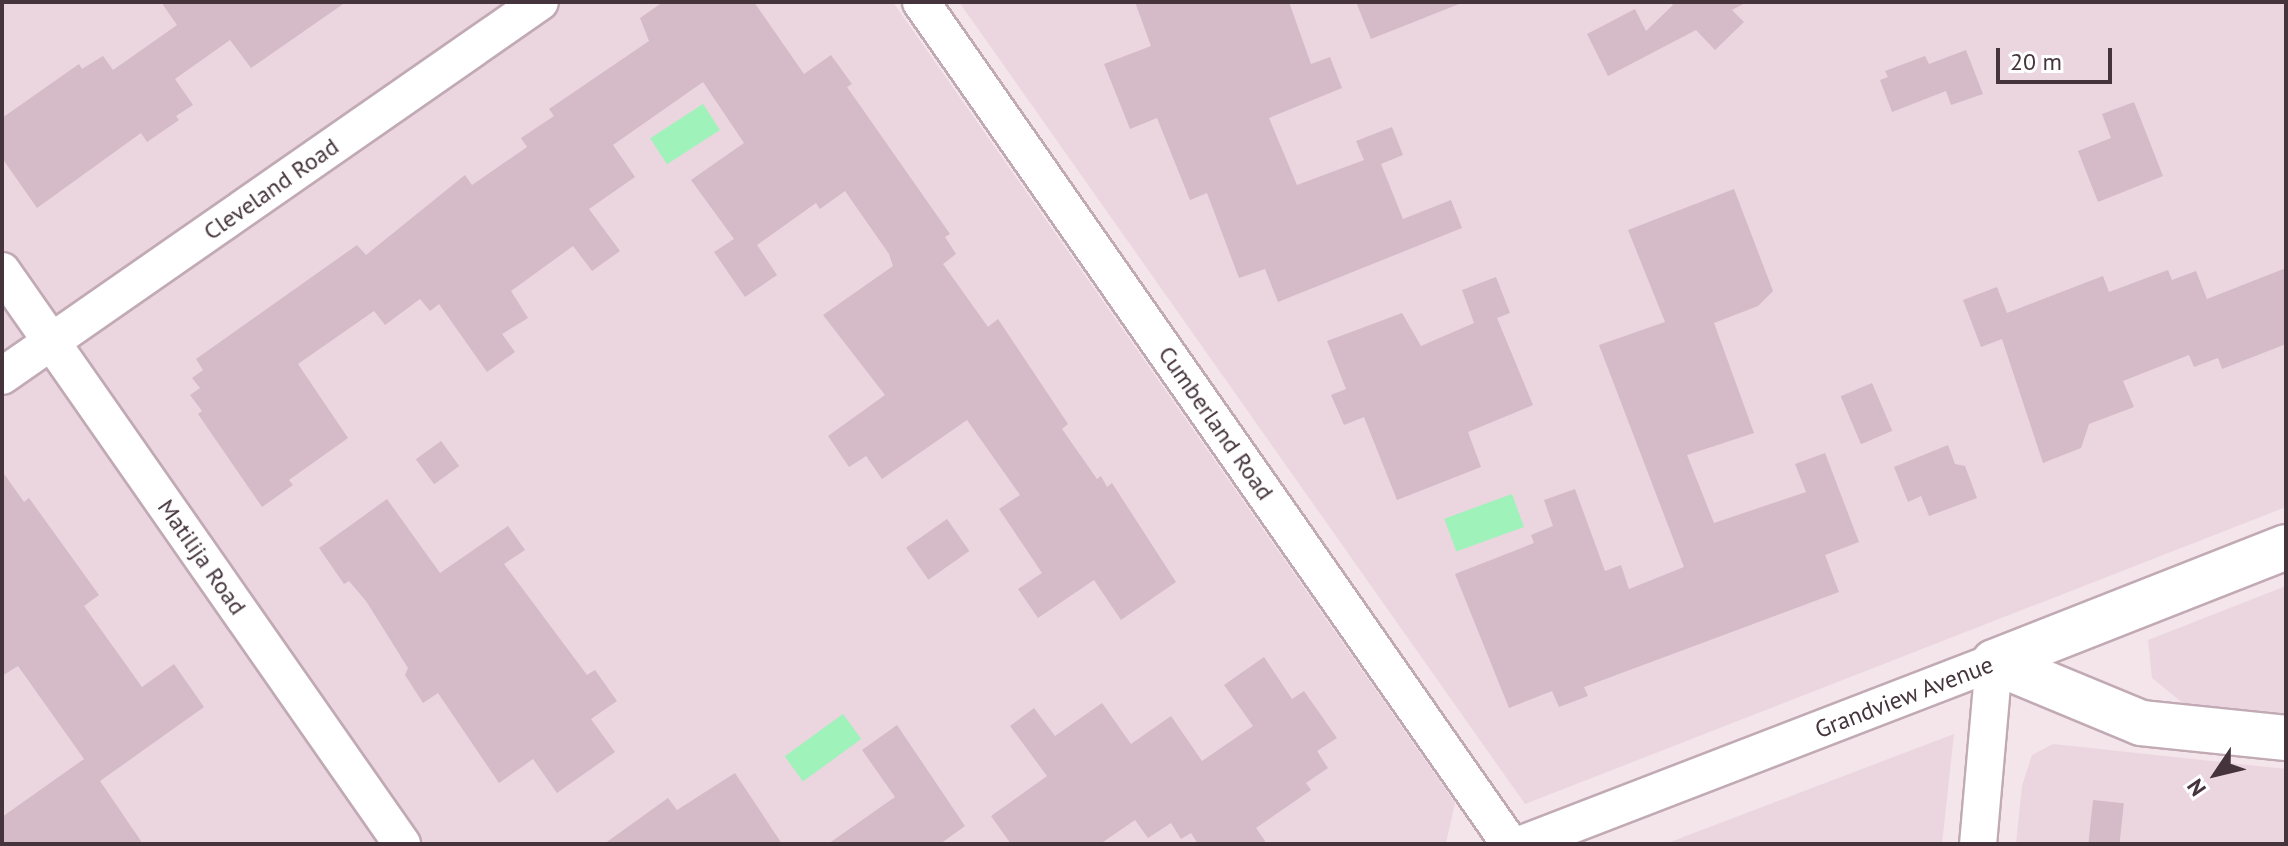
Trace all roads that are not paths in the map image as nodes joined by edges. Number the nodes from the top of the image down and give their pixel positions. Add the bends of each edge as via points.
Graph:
1 (540, 2) edge
2 (921, 2) edge
3 (2, 271) edge
4 (51, 341) junction
5 (2, 376) edge
6 (2286, 547) edge
7 (1994, 662) junction
8 (2286, 738) edge
9 (402, 844) edge
10 (1510, 844) edge
11 (1522, 844) edge
12 (1978, 844) edge

1 - 4 street, Cleveland Road
2 - 10 street, Cumberland Road
3 - 4 street, Matilija Road
4 - 5 street, Cleveland Road
4 - 9 street, Matilija Road
6 - 7 street, Grandview Avenue
7 - 8 street via 2141,723
7 - 11 street, Grandview Avenue
7 - 12 street

